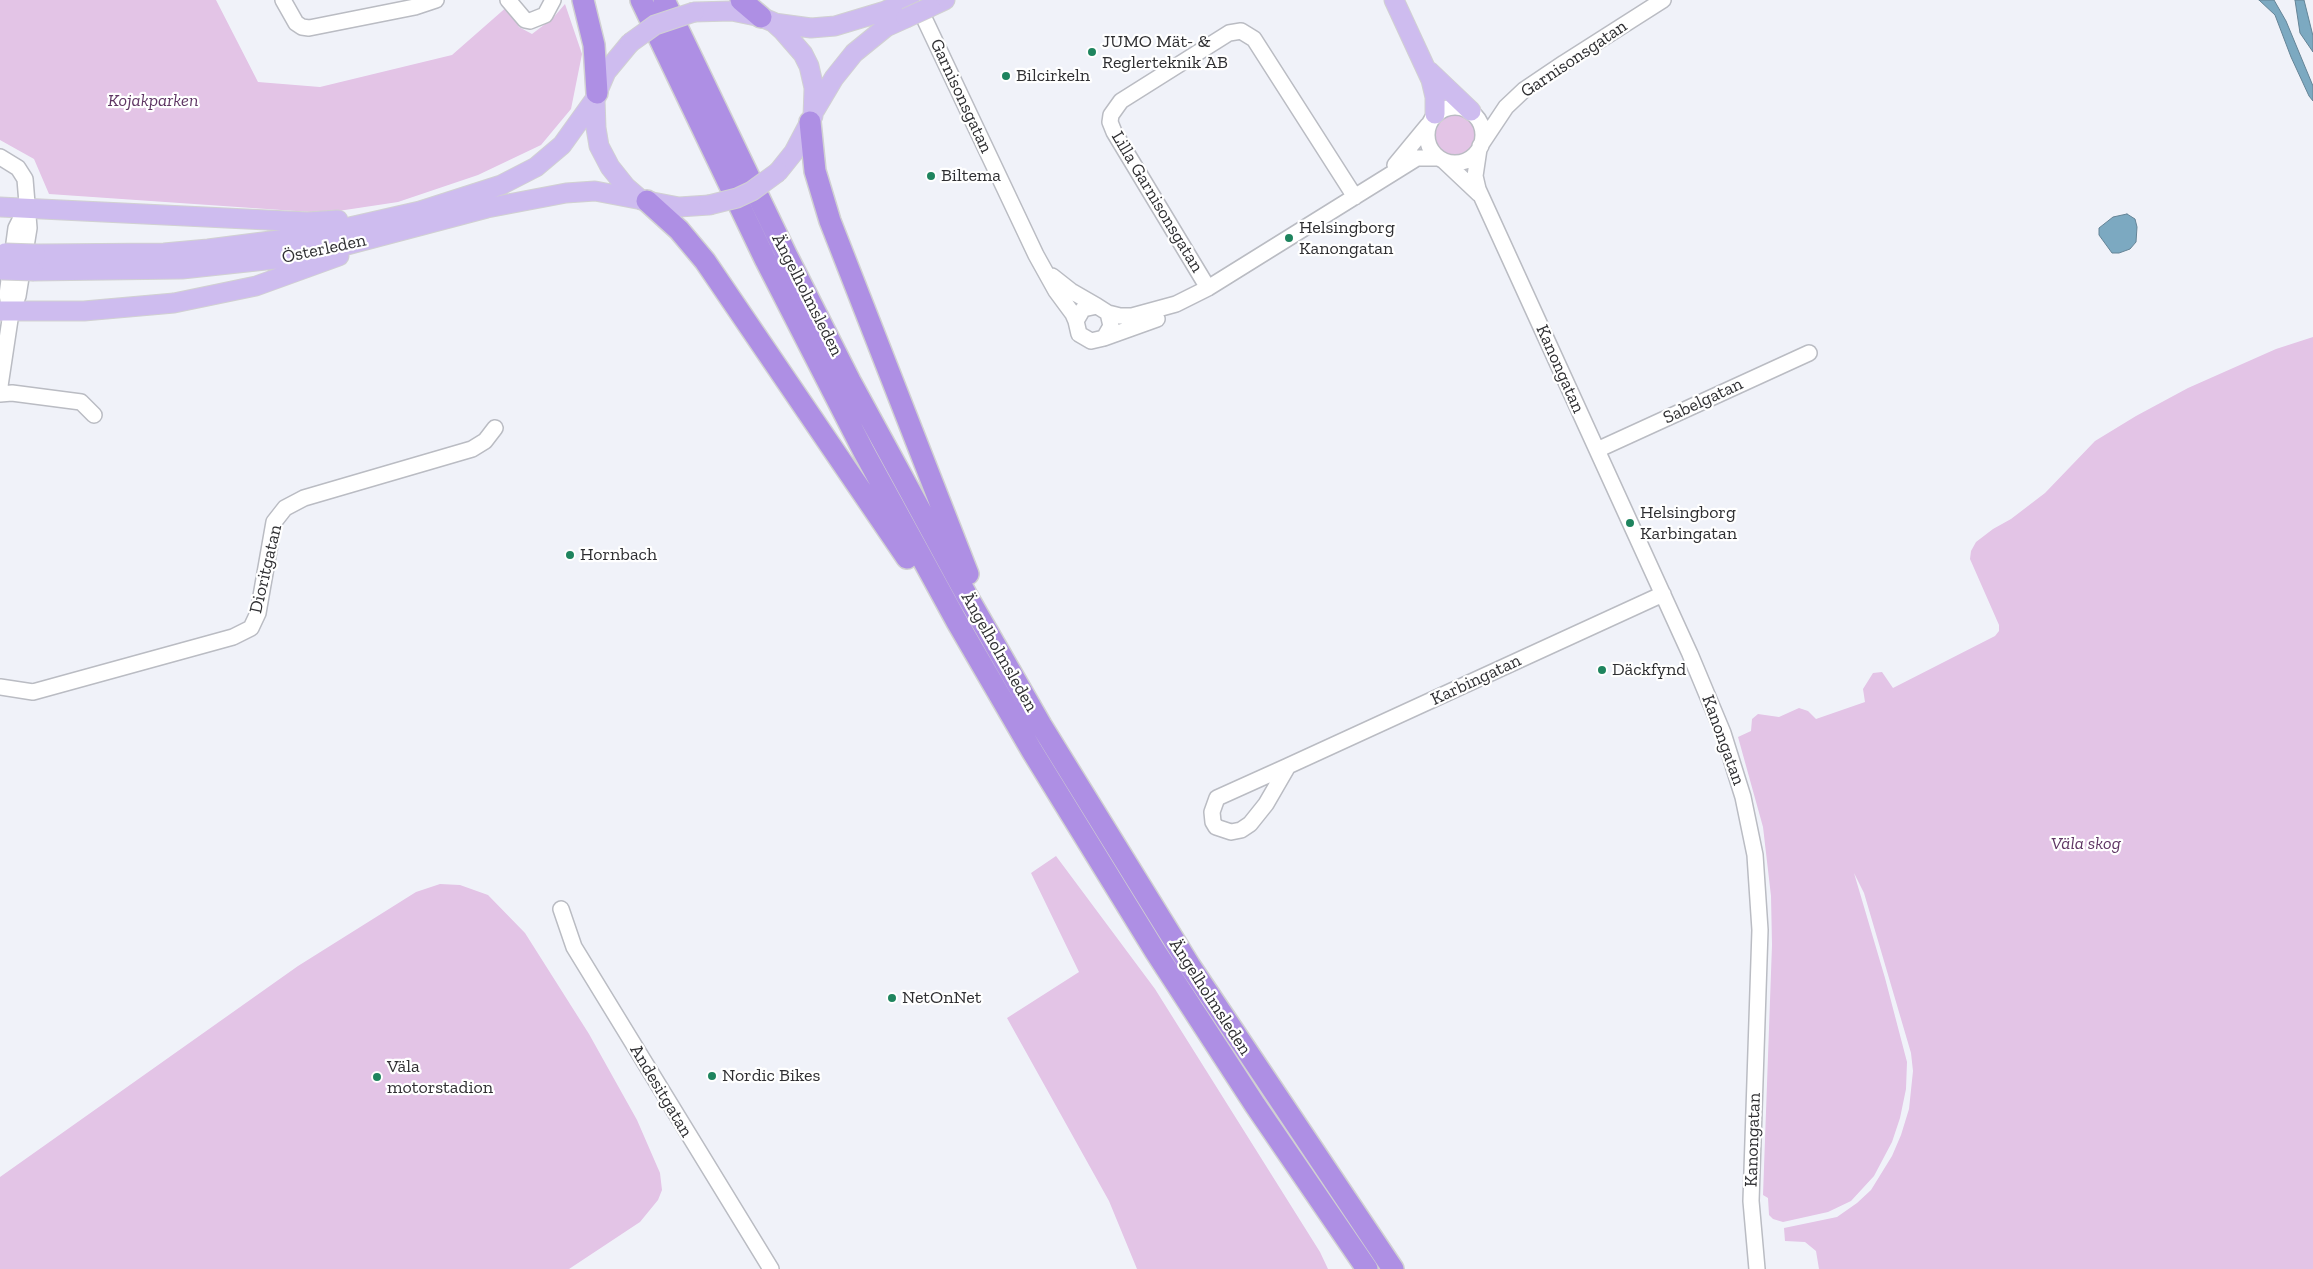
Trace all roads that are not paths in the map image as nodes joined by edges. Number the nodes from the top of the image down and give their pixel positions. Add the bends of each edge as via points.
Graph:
1 (283, 0) edge
2 (436, 0) edge
3 (508, 0) edge
4 (552, 0) edge
5 (582, 0) edge
6 (641, 0) edge
7 (664, 0) edge
8 (741, 0) edge
9 (1394, 0) edge
10 (1663, 0) edge
11 (918, 5) edge
12 (767, 20) junction
13 (1428, 70) junction
14 (596, 96) junction
15 (1510, 102) junction
16 (1472, 112) junction
17 (1433, 117) junction
18 (811, 119) junction
19 (1480, 148) junction
20 (0, 157) edge
21 (1442, 159) junction
22 (1378, 182) junction
23 (1355, 197) junction
24 (1482, 197) junction
25 (644, 201) junction
26 (0, 207) edge
27 (26, 208) junction
28 (384, 220) junction
29 (398, 233) junction
30 (2, 261) edge
31 (35, 263) junction
32 (1047, 272) junction
33 (1208, 288) junction
34 (1176, 304) junction
35 (1102, 309) junction
36 (5, 312) edge
37 (1076, 321) junction
38 (1104, 338) junction
39 (1809, 353) dead end
40 (0, 386) edge
41 (0, 394) edge
42 (94, 415) dead end
43 (495, 428) dead end
44 (1597, 450) junction
45 (1663, 594) junction
46 (1001, 655) junction
47 (0, 687) edge
48 (1006, 705) junction
49 (1288, 766) junction
50 (561, 909) dead end
51 (1334, 1220) junction
52 (771, 1269) edge
53 (1356, 1269) edge
54 (1367, 1269) edge
55 (1393, 1269) edge
56 (1757, 1269) edge

1 - 2 street via 296,22 309,28
3 - 4 street via 525,20 532,21 545,15
5 - 14 highway via 594,45
6 - 48 highway, Ängelholmsleden via 764,259 864,452
7 - 46 highway, Ängelholmsleden via 850,381
8 - 12 highway
9 - 13 main road
10 - 15 street, Garnisonsgatan
11 - 12 main road, Österleden via 829,27 804,28
11 - 18 main road, Österleden via 854,53 834,78
11 - 32 street, Garnisonsgatan
12 - 14 main road, Österleden, bridge via 732,11 694,12 655,25 630,43 606,72
12 - 18 main road via 798,47 809,66 814,88
13 - 16 main road
13 - 17 main road via 1434,90
14 - 25 main road via 596,128 603,154 614,172
14 - 28 main road, Österleden via 575,129 551,156 520,176 501,185
15 - 16 street, Garnisonsgatan via 1488,112
15 - 19 street, Garnisonsgatan
16 - 17 street via 1456,106 1441,110
16 - 19 street via 1483,132
17 - 21 street via 1428,126 1427,140
17 - 22 street, Garnisonsgatan via 1408,151
18 - 25 main road, Österleden, bridge via 794,152 778,172 752,191 709,205 679,207
18 - 46 highway via 815,171 830,221
19 - 21 street via 1464,161
19 - 24 street, Kanongatan via 1475,176
20 - 27 street via 22,173
21 - 22 street, Garnisonsgatan via 1417,158
21 - 24 street, Kanongatan
22 - 23 street, Garnisonsgatan
23 - 33 street, Garnisonsgatan
23 - 33 street, Lilla Garnisonsgatan via 1254,39 1242,31 1230,33 1121,101 1110,122
24 - 44 street, Kanongatan
25 - 29 main road, Österleden via 595,192 566,193 488,208
25 - 48 highway via 679,230 705,261 881,518 971,663
26 - 27 main road
27 - 28 main road via 308,222
27 - 36 street via 16,228
28 - 31 main road, Österleden via 310,236 208,249
29 - 31 main road, Österleden via 308,253 228,265 127,271
29 - 36 main road via 299,272 219,294 128,308
30 - 31 main road, Österleden, bridge
32 - 35 street, Garnisonsgatan
32 - 37 street, Garnisonsgatan
33 - 34 street, Garnisonsgatan
34 - 35 street, Garnisonsgatan via 1132,316 1120,316
34 - 38 street, Garnisonsgatan via 1158,319
35 - 37 street via 1083,309
35 - 38 street via 1111,326
36 - 40 street
37 - 38 street, Garnisonsgatan via 1076,328 1085,339
39 - 44 street, Sabelgatan
41 - 42 street via 81,402
43 - 47 street, Dioritgatan via 485,441 472,449 304,498 285,508 274,522 258,613 248,630 234,637 33,692
44 - 45 street, Kanongatan
45 - 49 street, Karbingatan
45 - 56 street, Kanongatan via 1735,765 1755,855 1760,955 1751,1201
46 - 55 highway, Ängelholmsleden via 1040,725 1190,966
48 - 51 highway, Ängelholmsleden via 1155,951
49 - 49 street, Karbingatan via 1217,798 1212,812 1216,827 1231,832 1250,824
50 - 52 street, Andesitgatan via 574,947
51 - 53 highway
51 - 54 highway

